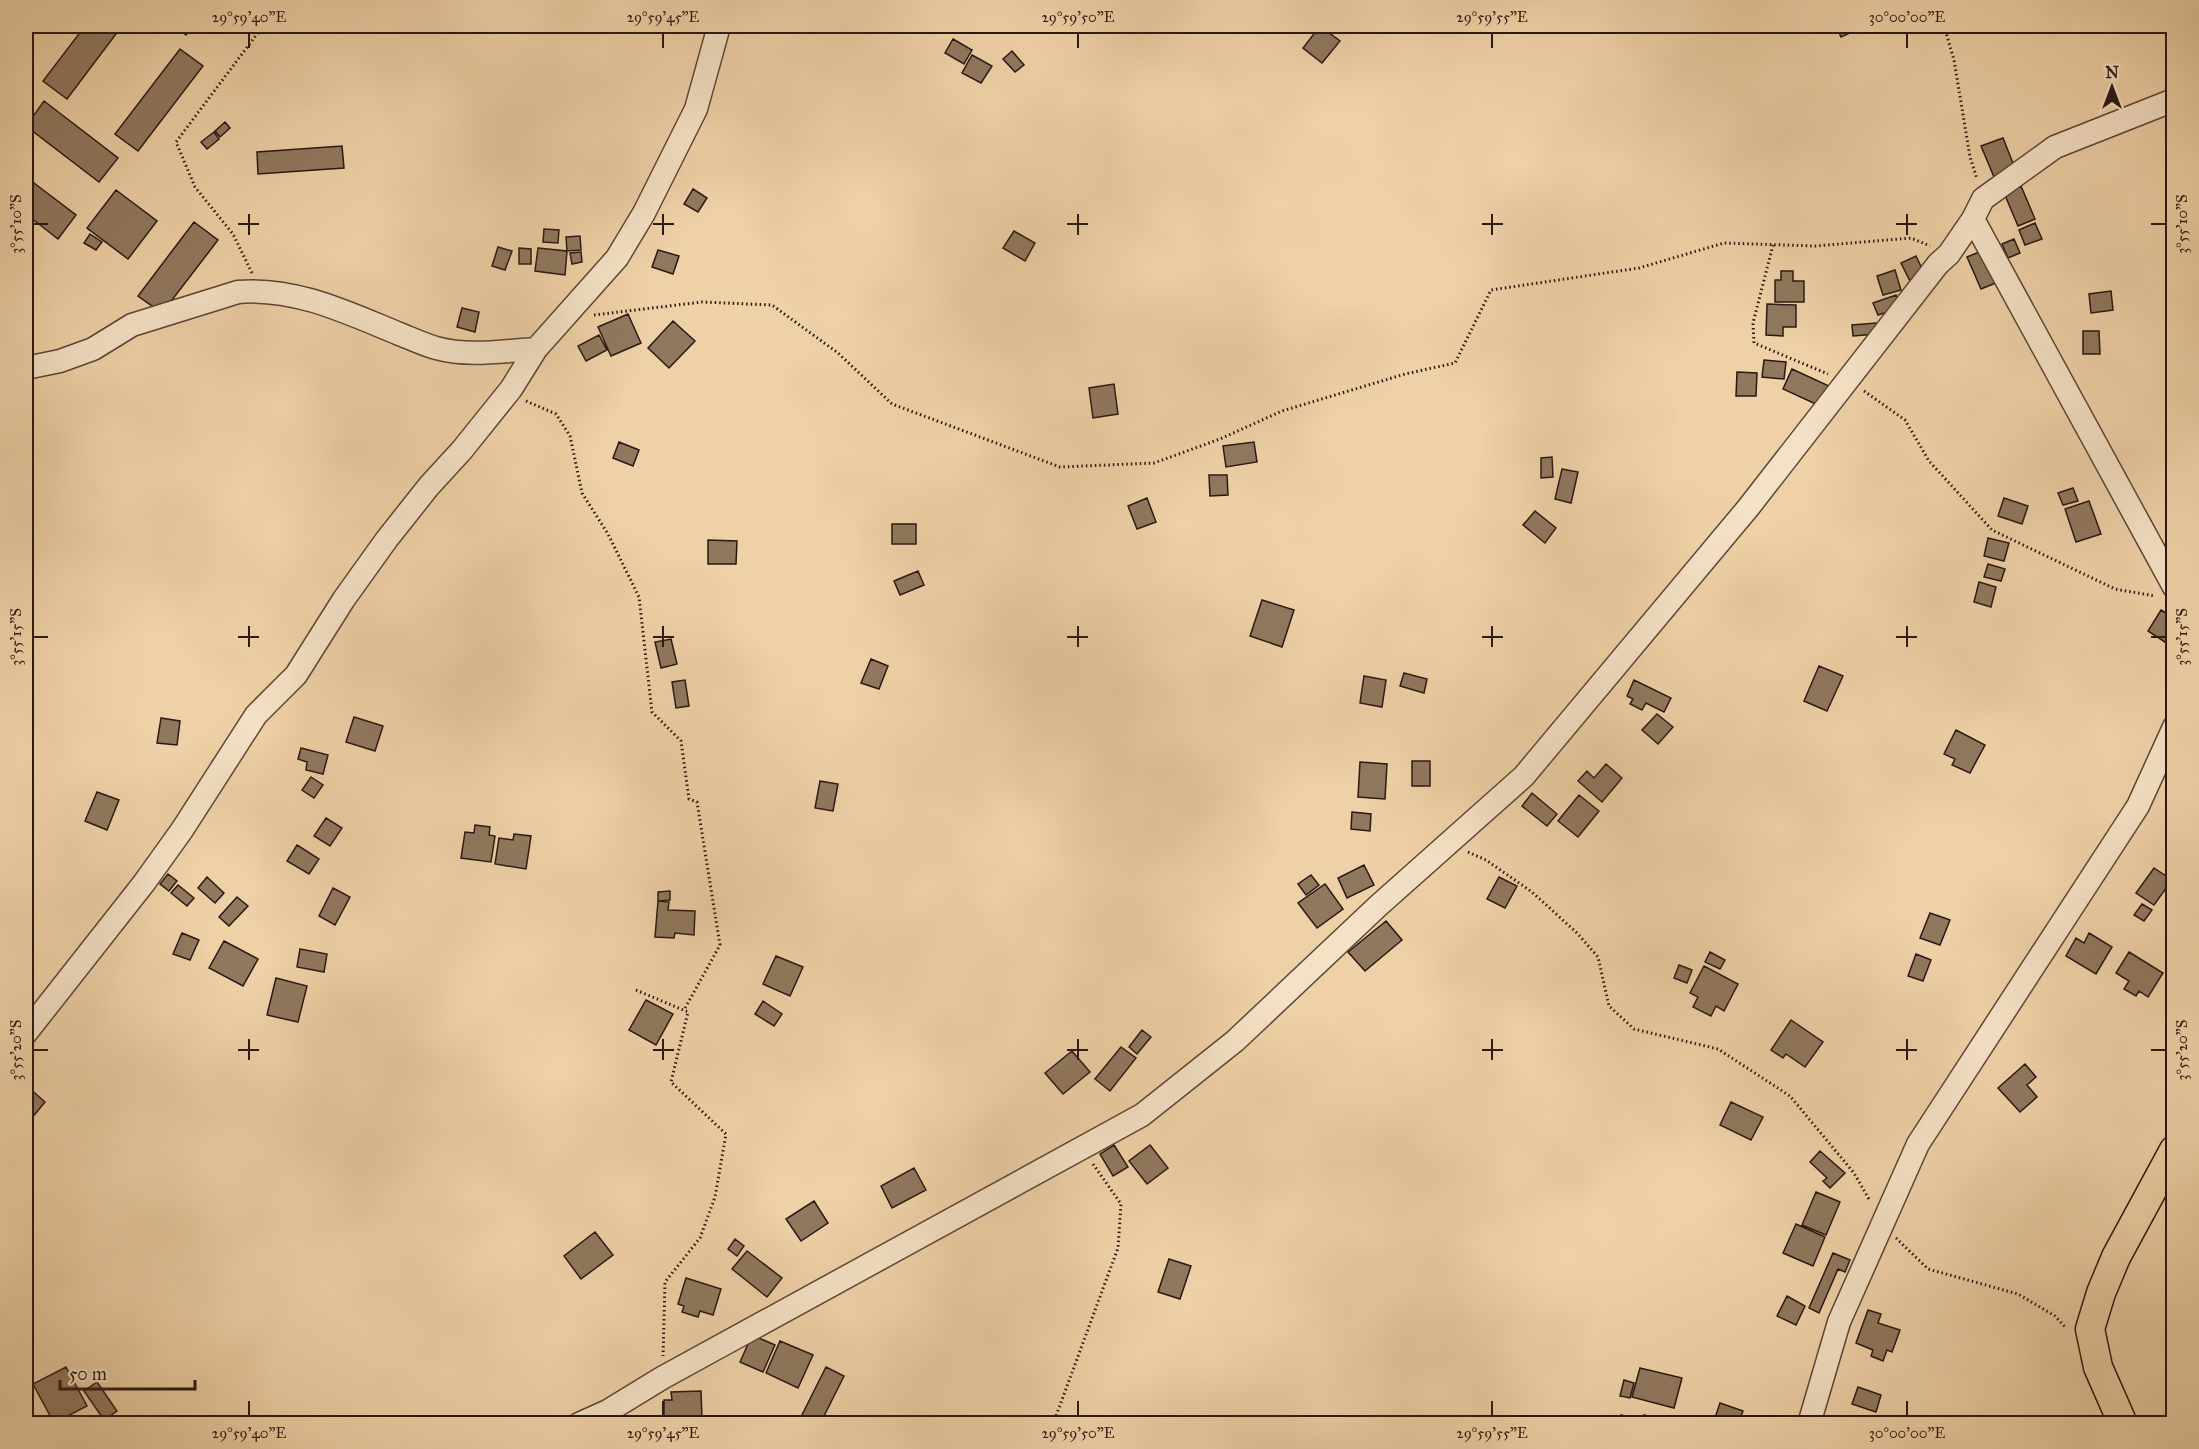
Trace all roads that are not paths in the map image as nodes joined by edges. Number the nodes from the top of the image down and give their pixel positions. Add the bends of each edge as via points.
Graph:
1 (719, 26) edge
2 (2174, 100) edge
3 (1978, 209) junction
4 (536, 349) junction
5 (26, 368) edge
6 (2168, 592) edge
7 (2174, 727) edge
8 (26, 1033) edge
9 (2174, 1150) edge
10 (579, 1424) edge
11 (1809, 1424) edge
12 (2123, 1424) edge

1 - 4 street via 696,109 644,213 617,258
2 - 3 street via 2055,147
3 - 6 street
3 - 10 street via 1949,254 1748,508 1524,776 1235,1041 1142,1115 662,1378 608,1412
4 - 5 street via 472,354 434,348 310,300 261,291 238,292 132,325 93,349
4 - 8 street via 508,392 387,539 296,675 256,715 144,883
7 - 11 street via 2138,806 1918,1144 1839,1322
9 - 12 main road via 2116,1257 2090,1329 2098,1367

